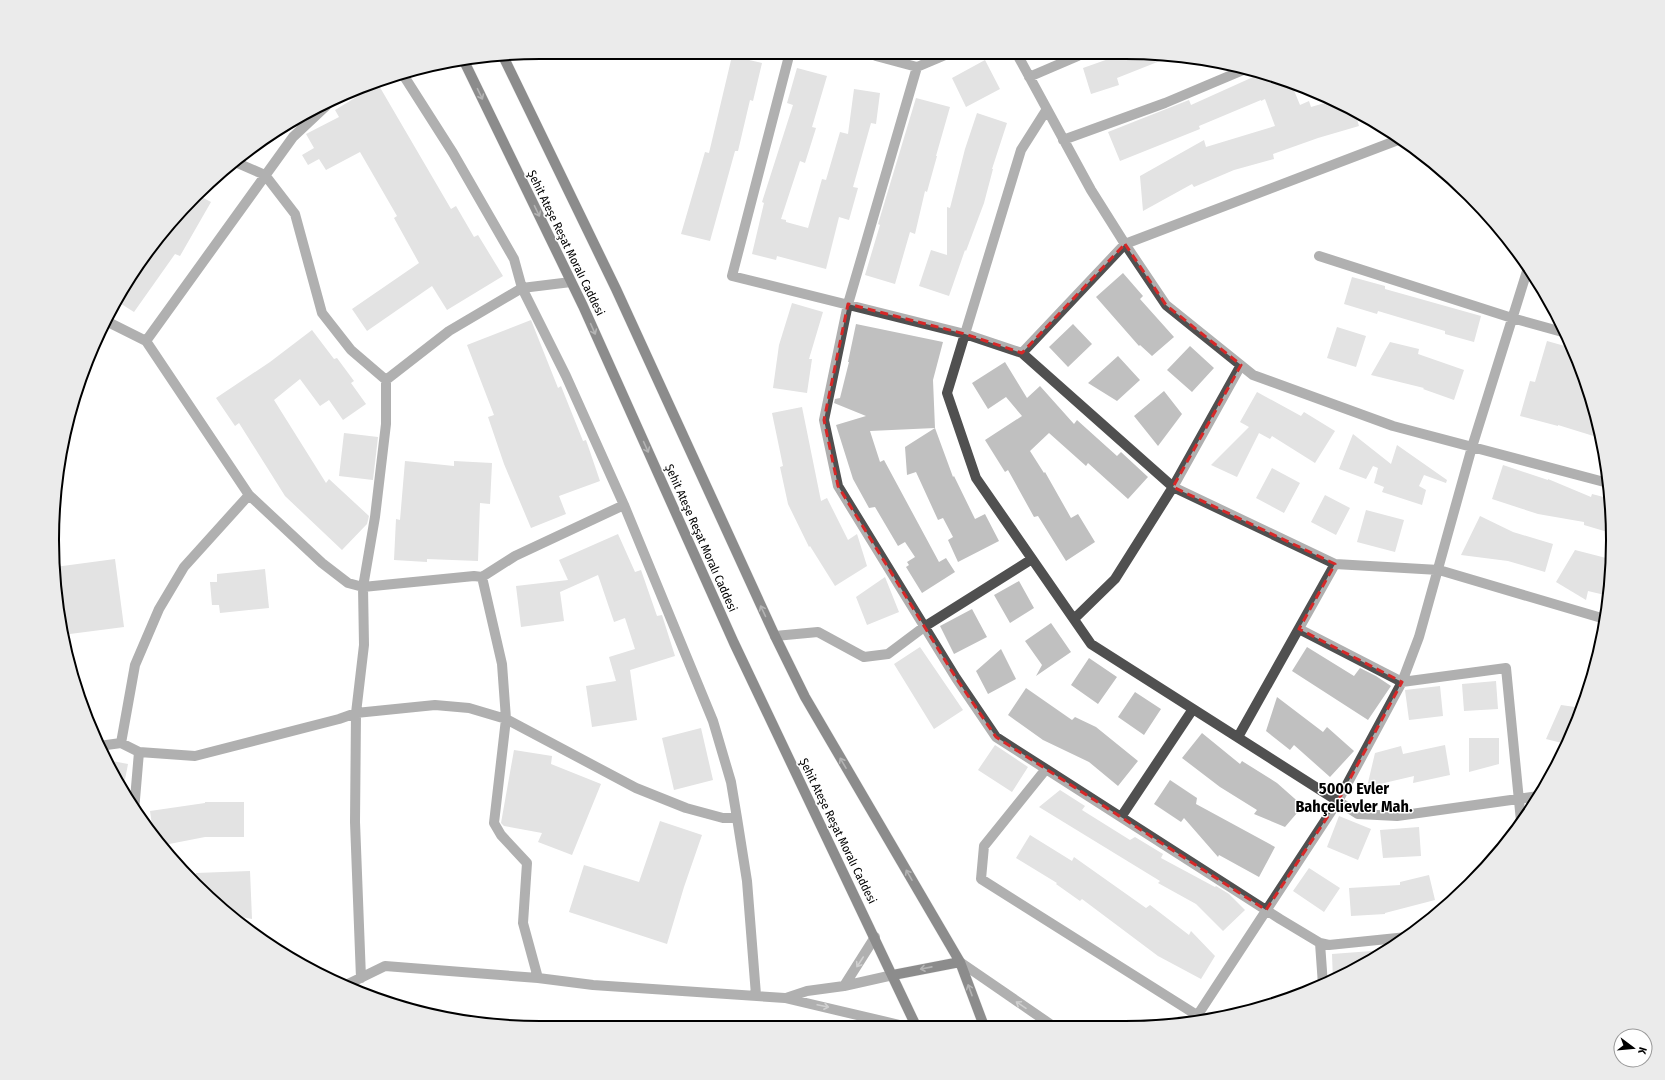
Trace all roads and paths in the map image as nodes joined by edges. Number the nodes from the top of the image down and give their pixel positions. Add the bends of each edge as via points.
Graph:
1 (788, 59) edge
2 (887, 59) edge
3 (936, 59) edge
4 (1020, 59) edge
5 (1071, 59) edge
6 (505, 60) edge
7 (466, 65) edge
8 (917, 67) junction
9 (1238, 72) edge
10 (1030, 77) junction
11 (405, 78) edge
12 (1047, 110) junction
13 (318, 113) edge
14 (1063, 140) junction
15 (1394, 141) edge
16 (240, 164) edge
17 (265, 175) junction
18 (1125, 244) junction
19 (1319, 256) dead end
20 (1526, 274) edge
21 (571, 282) junction
22 (522, 288) junction
23 (848, 304) junction
24 (1512, 318) junction
25 (111, 323) edge
26 (1558, 331) edge
27 (965, 334) junction
28 (146, 341) junction
29 (1022, 353) junction
30 (1241, 365) junction
31 (386, 380) junction
32 (1472, 447) junction
33 (1602, 482) edge
34 (1173, 487) junction
35 (249, 495) junction
36 (624, 505) junction
37 (1032, 559) junction
38 (1335, 564) junction
39 (1439, 570) junction
40 (482, 577) junction
41 (363, 586) junction
42 (1600, 617) edge
43 (1074, 619) junction
44 (924, 627) junction
45 (1299, 629) junction
46 (775, 636) junction
47 (1402, 682) junction
48 (1193, 709) junction
49 (356, 713) junction
50 (506, 719) junction
51 (1238, 737) junction
52 (121, 743) junction
53 (105, 745) edge
54 (139, 752) junction
55 (1046, 769) junction
56 (1531, 797) edge
57 (135, 799) edge
58 (1519, 799) junction
59 (1338, 801) junction
60 (1520, 814) edge
61 (1121, 817) junction
62 (737, 818) junction
63 (1266, 910) junction
64 (875, 937) junction
65 (1394, 938) edge
66 (1320, 943) junction
67 (960, 962) junction
68 (893, 975) junction
69 (360, 978) junction
70 (538, 978) junction
71 (1323, 978) edge
72 (352, 982) edge
73 (844, 986) junction
74 (756, 995) junction
75 (784, 998) junction
76 (1202, 1015) edge
77 (1196, 1016) edge
78 (883, 1021) edge
79 (914, 1021) edge
80 (982, 1021) edge
81 (1046, 1021) edge

1 - 23 street via 732,276
2 - 8 street
3 - 8 street
4 - 10 street
5 - 10 street
46 -> 6 main road via 619,296
7 -> 21 main road, Şehit Ateşe Reşat Moralı Caddesi
8 - 23 street
9 - 14 street via 1165,103
10 - 12 street
11 - 22 street via 514,259
12 - 14 street
12 - 27 street via 1021,150
13 - 17 street via 293,137
14 - 18 street
15 - 18 street
16 - 17 street
17 - 28 street
17 - 31 street via 295,214 322,312 351,350
18 - 29 street
18 - 30 street via 1166,305
19 - 24 street
20 - 24 street
21 - 22 street
21 -> 64 main road, Şehit Ateşe Reşat Moralı Caddesi via 734,643
22 - 31 street via 449,331
22 - 36 street via 566,376
23 - 27 street
23 - 44 street via 824,420 838,486
24 - 26 street
24 - 32 street
25 - 28 street
27 - 29 street
27 - 37 street via 947,393 976,478
28 - 35 street
29 - 34 street
30 - 32 street via 1253,375 1393,426
30 - 34 street
31 - 41 street via 386,424 375,517
32 - 33 street
32 - 39 street
34 - 38 street
34 - 43 street via 1116,580
35 - 41 street via 322,564 348,583
35 - 52 street via 184,567 159,609 135,665
36 - 40 street via 515,556
36 - 62 street via 713,721 731,782
37 - 43 street
37 - 44 street
38 - 39 street
38 - 45 street
39 - 42 street
39 - 47 street via 1419,638
40 - 41 street
40 - 50 street via 502,664
41 - 49 street via 364,645
43 - 48 street via 1091,644
44 - 46 street via 888,654 864,657 818,632
44 - 55 street via 996,737
45 - 47 street
45 - 51 street
67 -> 46 main road via 805,697
47 - 58 street via 1506,668
47 - 59 street
48 - 51 street
48 - 61 street
49 - 50 street via 435,705 469,708
49 - 54 street via 195,756
49 - 69 street via 355,822
50 - 62 street via 636,788 686,808 723,818
50 - 70 street via 494,823 501,835 527,862 523,923
51 - 59 street
52 - 53 street
52 - 54 street
54 - 57 street
55 - 61 street
55 - 77 street via 984,846 981,879
56 - 58 street
58 - 59 street via 1397,816 1358,814
58 - 60 street
59 - 63 street
61 - 63 street
62 - 74 street via 747,881
63 - 66 street
63 - 76 street
64 - 68 main road, Şehit Ateşe Reşat Moralı Caddesi
64 -> 73 street
65 - 66 street via 1329,945
66 - 71 street
67 -> 68 main road
80 -> 67 main road
81 -> 67 street
68 - 73 street
68 - 79 main road, Şehit Ateşe Reşat Moralı Caddesi
69 - 70 street via 386,966
69 - 72 street
70 - 74 street via 593,985
73 - 75 street via 807,991
74 - 75 street
75 -> 78 street

